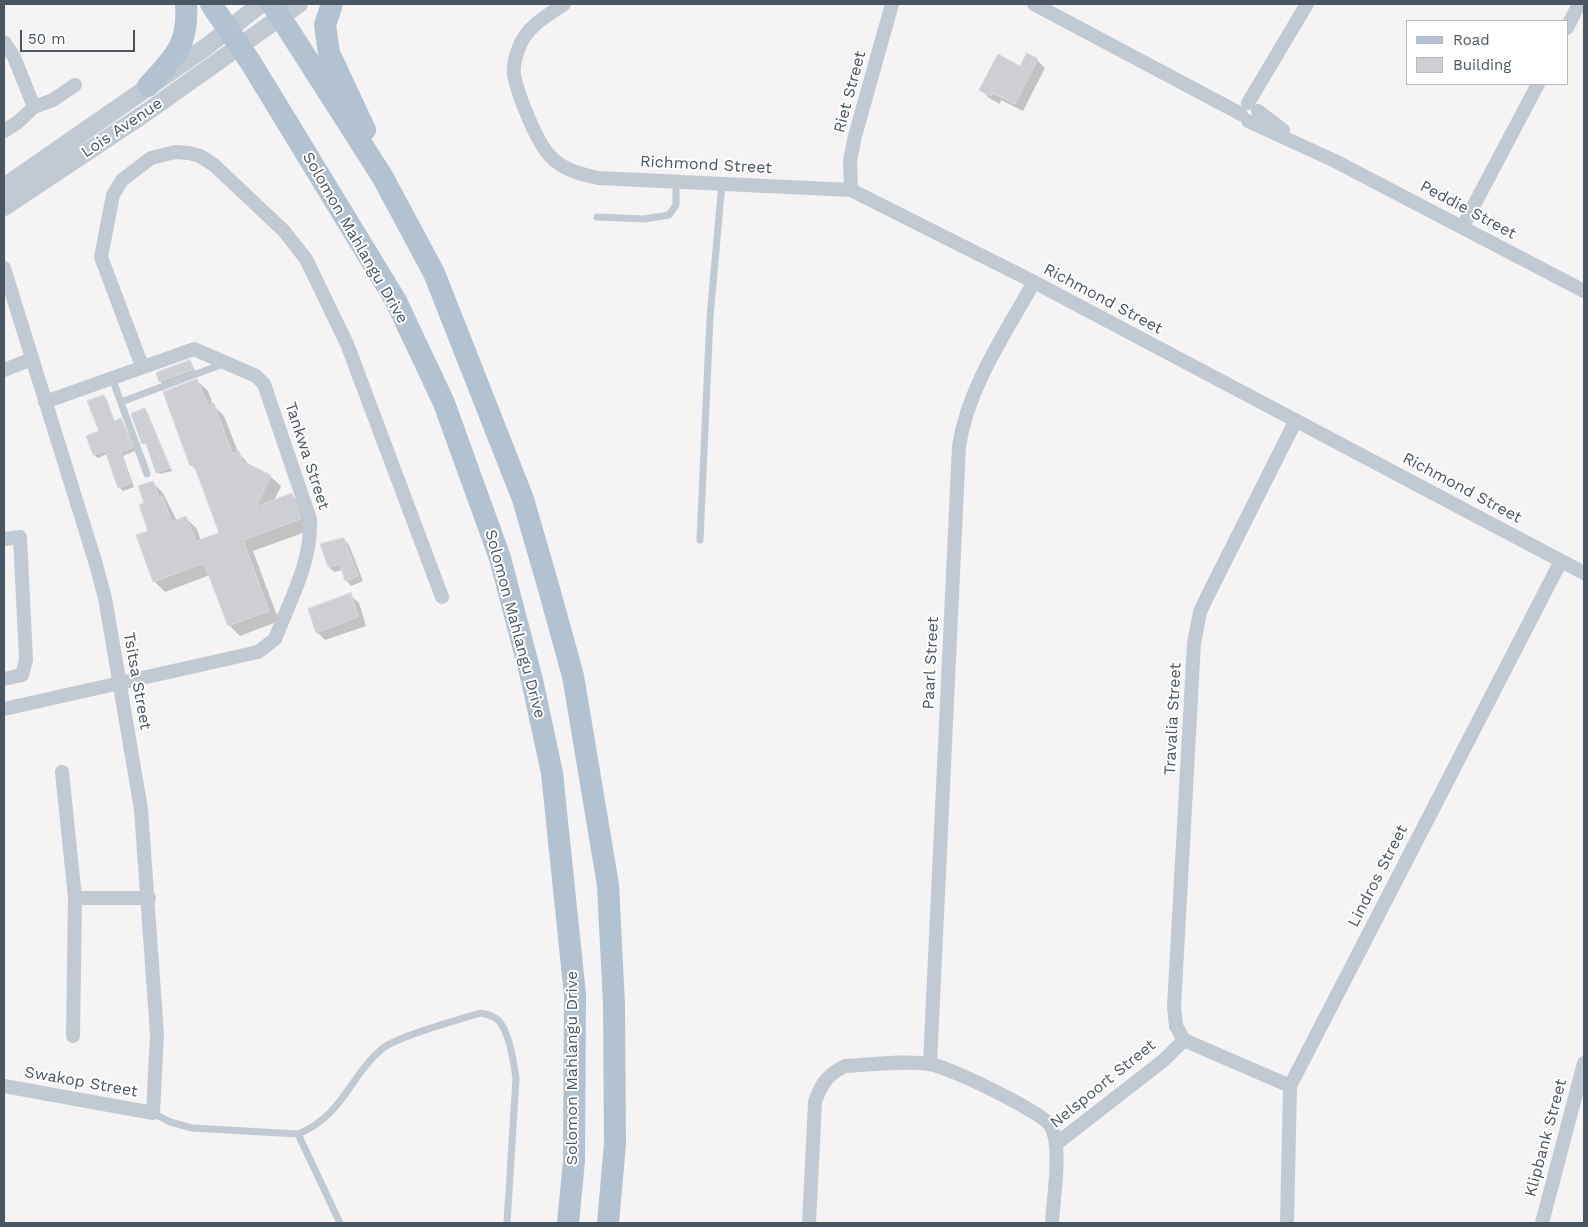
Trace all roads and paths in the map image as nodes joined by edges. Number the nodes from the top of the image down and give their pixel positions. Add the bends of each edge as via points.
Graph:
1 (186, 4) edge
2 (211, 4) edge
3 (261, 4) edge
4 (299, 4) edge
5 (332, 4) edge
6 (564, 4) edge
7 (892, 4) edge
8 (1034, 4) edge
9 (1307, 4) edge
10 (1579, 4) edge
11 (276, 10) edge
12 (1568, 26) edge
13 (233, 37) junction
14 (4, 42) edge
15 (75, 85) dead end
16 (1537, 85) edge
17 (148, 86) junction
18 (34, 107) junction
19 (1249, 110) junction
20 (4, 130) edge
21 (382, 176) junction
22 (676, 181) junction
23 (722, 184) junction
24 (4, 187) edge
25 (851, 190) junction
26 (4, 207) edge
27 (597, 217) dead end
28 (1464, 226) junction
29 (4, 268) edge
30 (1034, 282) junction
31 (1584, 291) edge
32 (32, 359) junction
33 (226, 363) junction
34 (142, 366) junction
35 (4, 370) edge
36 (112, 378) junction
37 (45, 402) junction
38 (121, 402) junction
39 (1296, 420) junction
40 (147, 474) dead end
41 (4, 539) edge
42 (700, 540) dead end
43 (1561, 561) junction
44 (1584, 573) edge
45 (442, 597) dead end
46 (4, 679) edge
47 (119, 682) junction
48 (4, 709) edge
49 (62, 772) dead end
50 (75, 898) junction
51 (149, 898) junction
52 (73, 1036) dead end
53 (1184, 1040) junction
54 (1584, 1062) edge
55 (930, 1064) junction
56 (4, 1086) edge
57 (1290, 1086) junction
58 (153, 1112) junction
59 (298, 1134) junction
60 (1056, 1144) junction
61 (340, 1223) edge
62 (507, 1223) edge
63 (568, 1223) edge
64 (608, 1223) edge
65 (809, 1223) edge
66 (1052, 1223) edge
67 (1286, 1223) edge
68 (1542, 1223) edge

1 - 17 main road via 186,30 178,55
2 - 13 main road, Solomon Mahlangu Drive
3 - 13 street
4 - 11 street
5 - 21 main road via 325,25 329,52 357,110
6 - 22 street, Richmond Street via 536,23 525,36 514,62 514,74 541,142 550,156 573,172 598,178
7 - 25 street, Riet Street via 855,136 850,161
8 - 19 street, Peddie Street via 1211,100
9 - 19 street
10 - 12 street
11 - 13 street
11 - 21 main road
13 - 17 street, Lois Avenue via 206,47
13 - 26 street, Lois Avenue via 137,119
13 - 63 main road, Solomon Mahlangu Drive via 396,301 444,404 500,558 552,773 575,995 574,1161
14 - 18 street via 14,57
15 - 18 street
16 - 28 street
17 - 24 street, Lois Avenue
18 - 20 street
19 - 28 street, Peddie Street via 1335,161
21 - 64 main road via 434,273 492,416 524,500 573,676 608,885 614,1005 615,1144
22 - 23 street, Richmond Street
22 - 27 lane via 676,205 669,215 644,219
23 - 25 street, Richmond Street
23 - 42 lane via 710,317
25 - 30 street, Richmond Street
28 - 31 street, Peddie Street
29 - 32 street, Tsitsa Street
30 - 39 street, Richmond Street
30 - 55 street, Paarl Street via 975,390 960,441
32 - 35 street
32 - 37 street, Tsitsa Street
33 - 34 street, Tankwa Street via 194,348
33 - 38 lane
33 - 47 street, Tankwa Street via 256,376 264,384 310,519 307,558 275,640 267,647 258,652
34 - 36 street, Tankwa Street
34 - 45 street via 101,257 109,214 114,195 130,173 151,158 175,152 189,153 214,165 284,231 306,259 347,344
36 - 37 street, Tankwa Street
36 - 38 lane
37 - 47 street, Tsitsa Street via 96,561
38 - 40 lane
39 - 43 street, Richmond Street
39 - 53 street, Travalia Street via 1207,597 1194,643 1174,1007 1176,1026
41 - 46 street via 20,537 26,660 22,675
43 - 44 street, Richmond Street
43 - 57 street, Lindros Street
47 - 48 street, Tankwa Street
47 - 51 street, Tsitsa Street via 141,809
49 - 50 street
50 - 51 street
50 - 52 street
51 - 58 street, Tsitsa Street via 157,1035
53 - 57 street
53 - 60 street, Nelspoort Street via 1164,1060
54 - 68 street, Klipbank Street
55 - 60 street, Nelspoort Street via 1012,1099 1038,1114 1050,1126
55 - 65 street, Nelspoort Street via 845,1066 820,1086 814,1124
56 - 58 street, Swakop Street
57 - 67 street, Lindros Street
58 - 59 lane via 170,1122 192,1128
59 - 61 lane
59 - 62 lane via 330,1115 386,1046 480,1013 492,1016 502,1026 514,1060 516,1080
60 - 66 street

